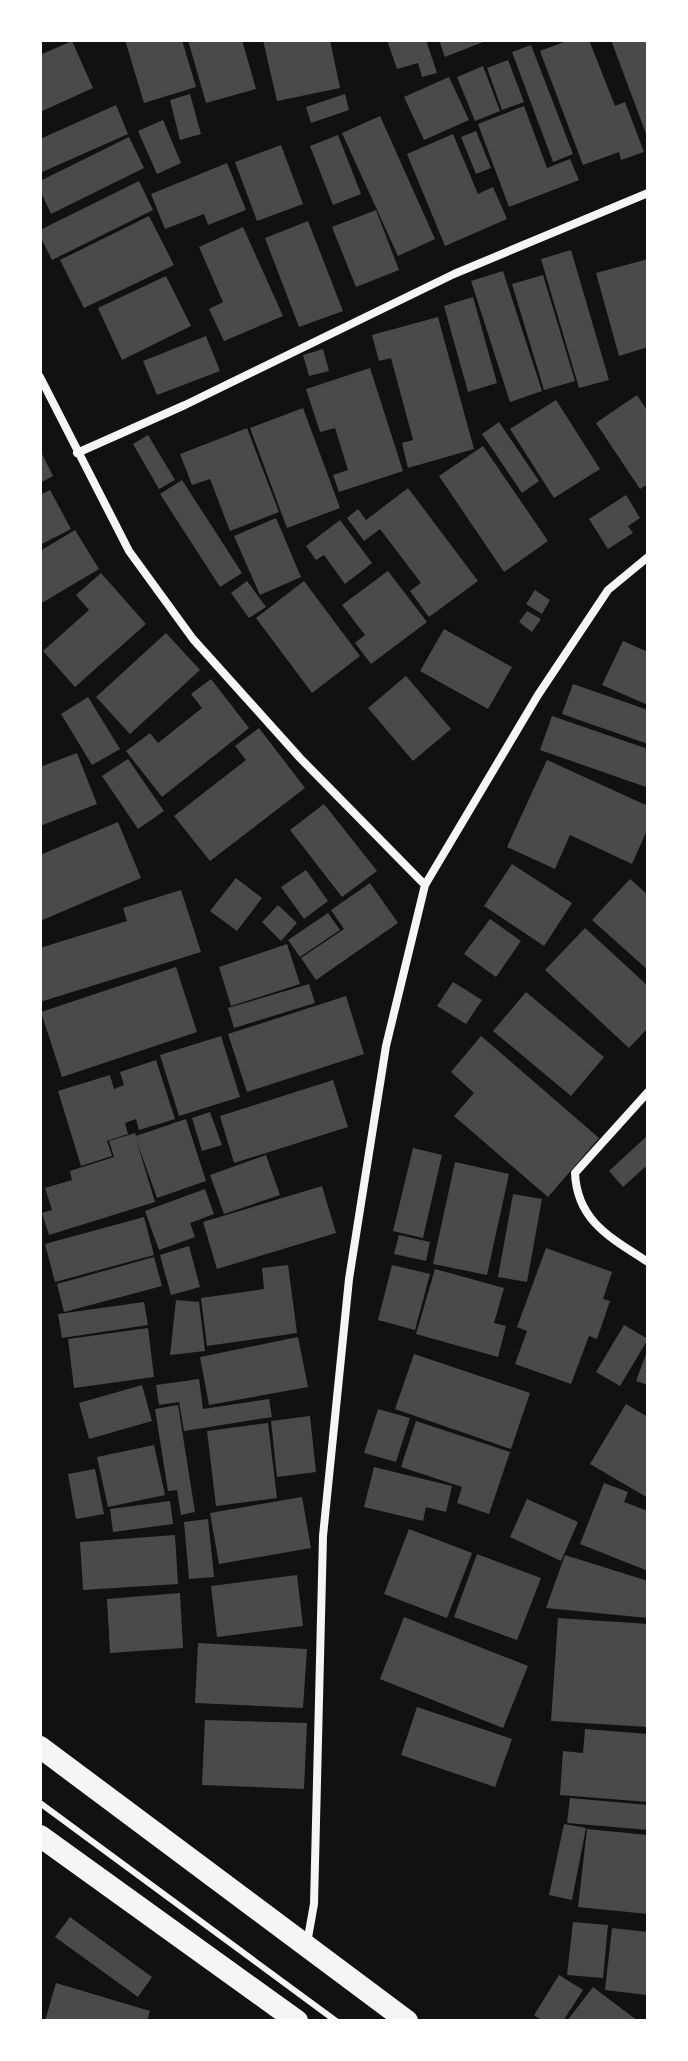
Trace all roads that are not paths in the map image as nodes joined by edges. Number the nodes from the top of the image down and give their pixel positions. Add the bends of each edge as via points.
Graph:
1 (648, 193) edge
2 (40, 377) edge
3 (77, 453) junction
4 (648, 557) edge
5 (425, 885) junction
6 (648, 1092) edge
7 (648, 1262) edge
8 (40, 1747) edge
9 (40, 1803) edge
10 (43, 1841) edge
11 (306, 1947) junction
12 (297, 2021) edge
13 (336, 2021) edge
14 (407, 2021) edge

1 - 3 street via 454,274
2 - 3 street
3 - 5 street via 129,551 193,639
4 - 5 street via 608,590 538,695
5 - 11 street via 386,1046 349,1279 323,1536 314,1904
6 - 7 street via 575,1173 576,1193 588,1217
8 - 11 highway
9 - 13 lane
10 - 12 highway
11 - 14 highway

